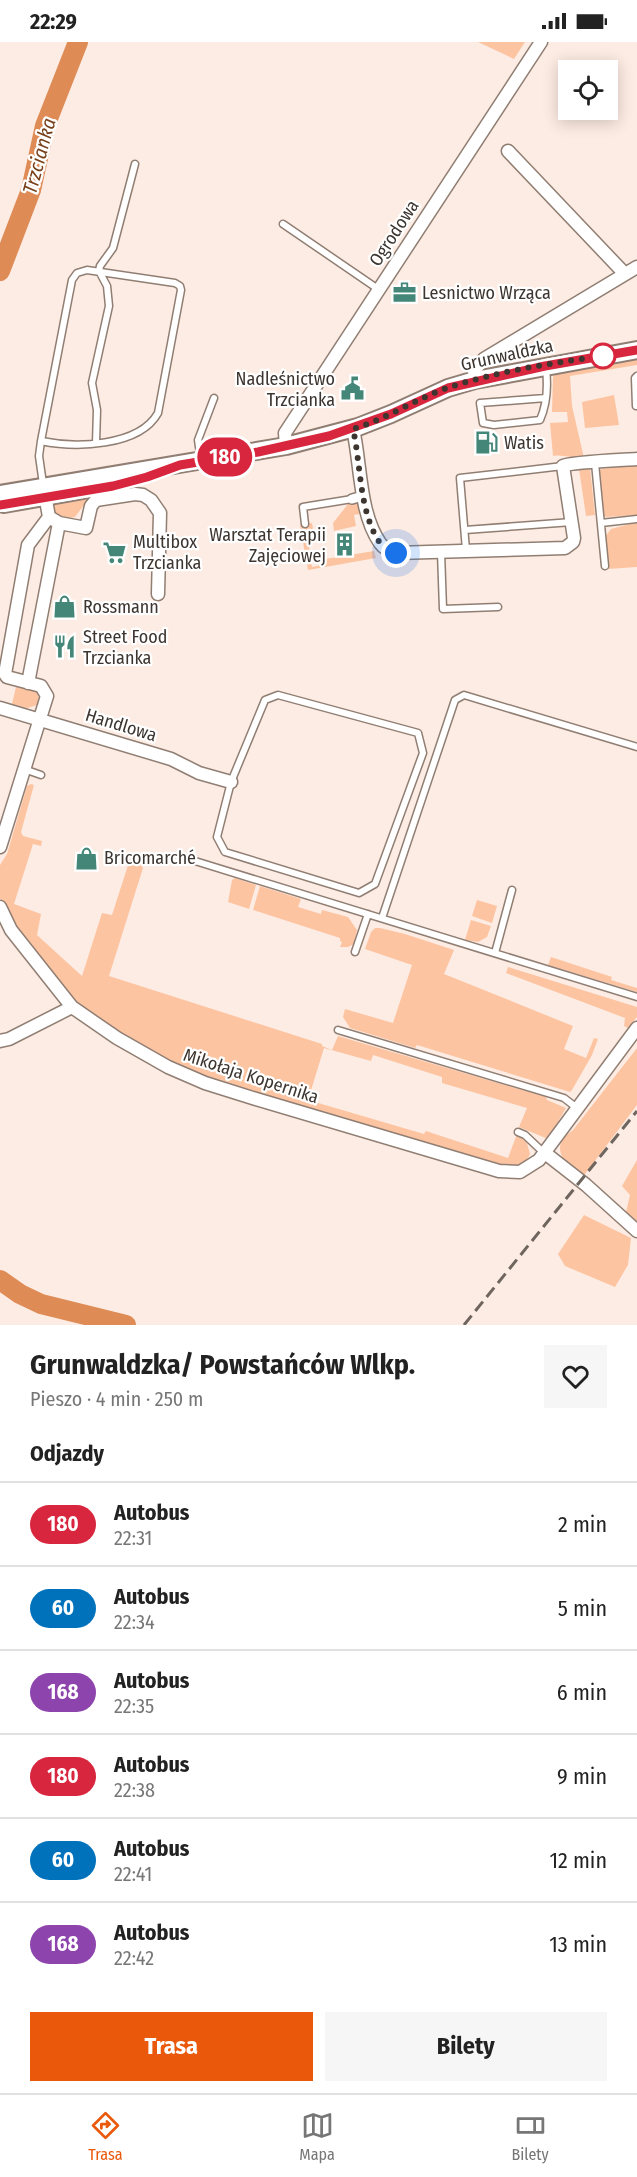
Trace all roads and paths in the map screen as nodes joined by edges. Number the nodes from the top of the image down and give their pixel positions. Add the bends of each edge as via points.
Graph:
1 (540, 42) edge
2 (508, 151) dead end
3 (135, 164) dead end
4 (283, 224) dead end
5 (637, 267) edge
6 (99, 272) junction
7 (625, 274) junction
8 (378, 289) junction
9 (637, 350) edge
10 (545, 366) junction
11 (637, 376) edge
12 (475, 380) junction
13 (546, 398) junction
14 (214, 399) dead end
15 (636, 406) edge
16 (353, 429) junction
17 (41, 441) junction
18 (96, 443) junction
19 (286, 446) junction
20 (637, 459) edge
21 (201, 461) junction
22 (596, 463) junction
23 (180, 465) junction
24 (563, 466) junction
25 (45, 492) junction
26 (0, 494) edge
27 (358, 498) junction
28 (0, 505) edge
29 (637, 519) edge
30 (54, 520) junction
31 (573, 522) junction
32 (601, 523) junction
33 (305, 524) dead end
34 (465, 530) junction
35 (466, 551) junction
36 (441, 552) junction
37 (605, 566) dead end
38 (158, 594) dead end
39 (498, 607) dead end
40 (28, 683) junction
41 (0, 708) edge
42 (39, 720) junction
43 (637, 747) edge
44 (24, 769) junction
45 (41, 775) dead end
46 (231, 782) junction
47 (0, 847) edge
48 (195, 861) dead end
49 (512, 890) dead end
50 (0, 907) edge
51 (368, 914) junction
52 (382, 918) junction
53 (355, 952) dead end
54 (495, 953) junction
55 (637, 997) edge
56 (72, 1006) junction
57 (637, 1028) edge
58 (338, 1030) dead end
59 (0, 1041) edge
60 (577, 1108) junction
61 (518, 1132) dead end
62 (545, 1153) junction
63 (637, 1231) edge

1 - 8 street, Ogrodowa
2 - 7 street
3 - 6 lane via 113,248
4 - 8 lane
5 - 7 street
6 - 17 lane via 82,271 72,280
6 - 18 lane via 107,286 109,306 92,383 98,410
6 - 18 lane via 175,282 181,290 158,413 153,422 135,435
7 - 12 street via 484,359 474,370
8 - 19 street, Ogrodowa via 285,433
9 - 10 main road, Grunwaldzka
10 - 12 main road, Grunwaldzka
10 - 13 lane
11 - 15 lane
12 - 16 main road, Grunwaldzka
13 - 13 lane via 480,403 483,423 540,420
14 - 21 lane via 198,440
16 - 19 main road, Grunwaldzka
16 - 27 street via 358,448
17 - 18 lane via 63,446
17 - 25 lane via 39,456
19 - 21 main road, Grunwaldzka
20 - 22 street
21 - 23 main road, Grunwaldzka
22 - 24 street
22 - 32 lane
23 - 25 main road, Grunwaldzka via 141,469
23 - 25 main road, Grunwaldzka via 134,481
24 - 31 street
24 - 34 lane via 460,477
25 - 26 main road, Grunwaldzka
25 - 28 main road, Grunwaldzka
25 - 30 street
27 - 33 lane via 303,507
27 - 36 street via 386,549 396,553
29 - 32 lane
30 - 38 street via 86,528 96,500 135,494 151,500 160,513
30 - 40 street
30 - 40 street via 28,545 4,669 7,677
31 - 34 lane
31 - 35 street via 574,538 565,548
32 - 37 lane
34 - 35 lane
35 - 36 street
36 - 39 lane via 443,609
40 - 42 street via 41,686 47,696
41 - 42 street, Handlowa
42 - 44 street
42 - 46 street, Handlowa via 171,759 199,773
43 - 52 lane via 464,695 455,700
44 - 45 lane
44 - 47 street
46 - 46 lane via 217,837 225,852 359,893 375,884 423,753 418,733 278,695 265,700
48 - 51 lane
49 - 54 lane
50 - 56 street, Mikołaja Kopernika via 11,930
51 - 52 lane
51 - 53 lane
52 - 54 lane
54 - 55 lane
56 - 59 street
56 - 62 street, Mikołaja Kopernika via 168,1067 256,1099 499,1171 520,1172
57 - 60 street, Mikołaja Kopernika
58 - 60 lane via 564,1098
60 - 62 street, Mikołaja Kopernika
61 - 62 lane
62 - 63 street

